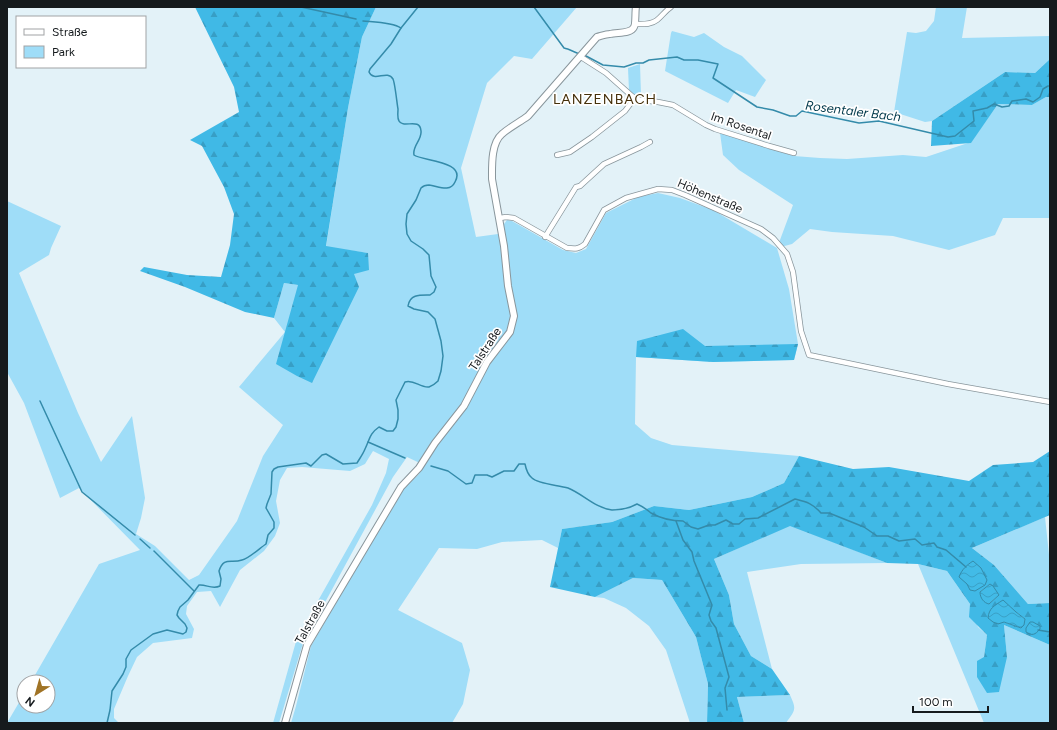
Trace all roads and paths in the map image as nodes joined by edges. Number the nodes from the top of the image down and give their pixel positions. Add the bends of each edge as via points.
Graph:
1 (636, 7) edge
2 (671, 7) edge
3 (635, 24) junction
4 (581, 57) junction
5 (633, 97) junction
6 (650, 142) dead end
7 (794, 153) dead end
8 (557, 155) dead end
9 (500, 218) junction
10 (546, 237) junction
11 (1050, 402) edge
12 (285, 723) edge

1 - 3 main road
2 - 3 street via 650,24
3 - 4 main road, Talstraße via 628,32 597,37
4 - 5 street, Im Rosental via 606,73
4 - 9 main road, Talstraße via 528,116 503,134 495,144 492,179
5 - 7 street, Im Rosental via 673,105 715,129
5 - 8 street via 625,111 592,137 570,152
6 - 10 street via 604,164 576,187
9 - 10 street, Höhenstraße via 514,218
9 - 12 main road, Talstraße via 514,316 510,332 487,362 464,406 419,468 401,487 307,645
10 - 11 street, Höhenstraße via 567,248 581,248 604,210 626,198 658,188 672,190 761,229 787,254 793,272 801,331 809,355

